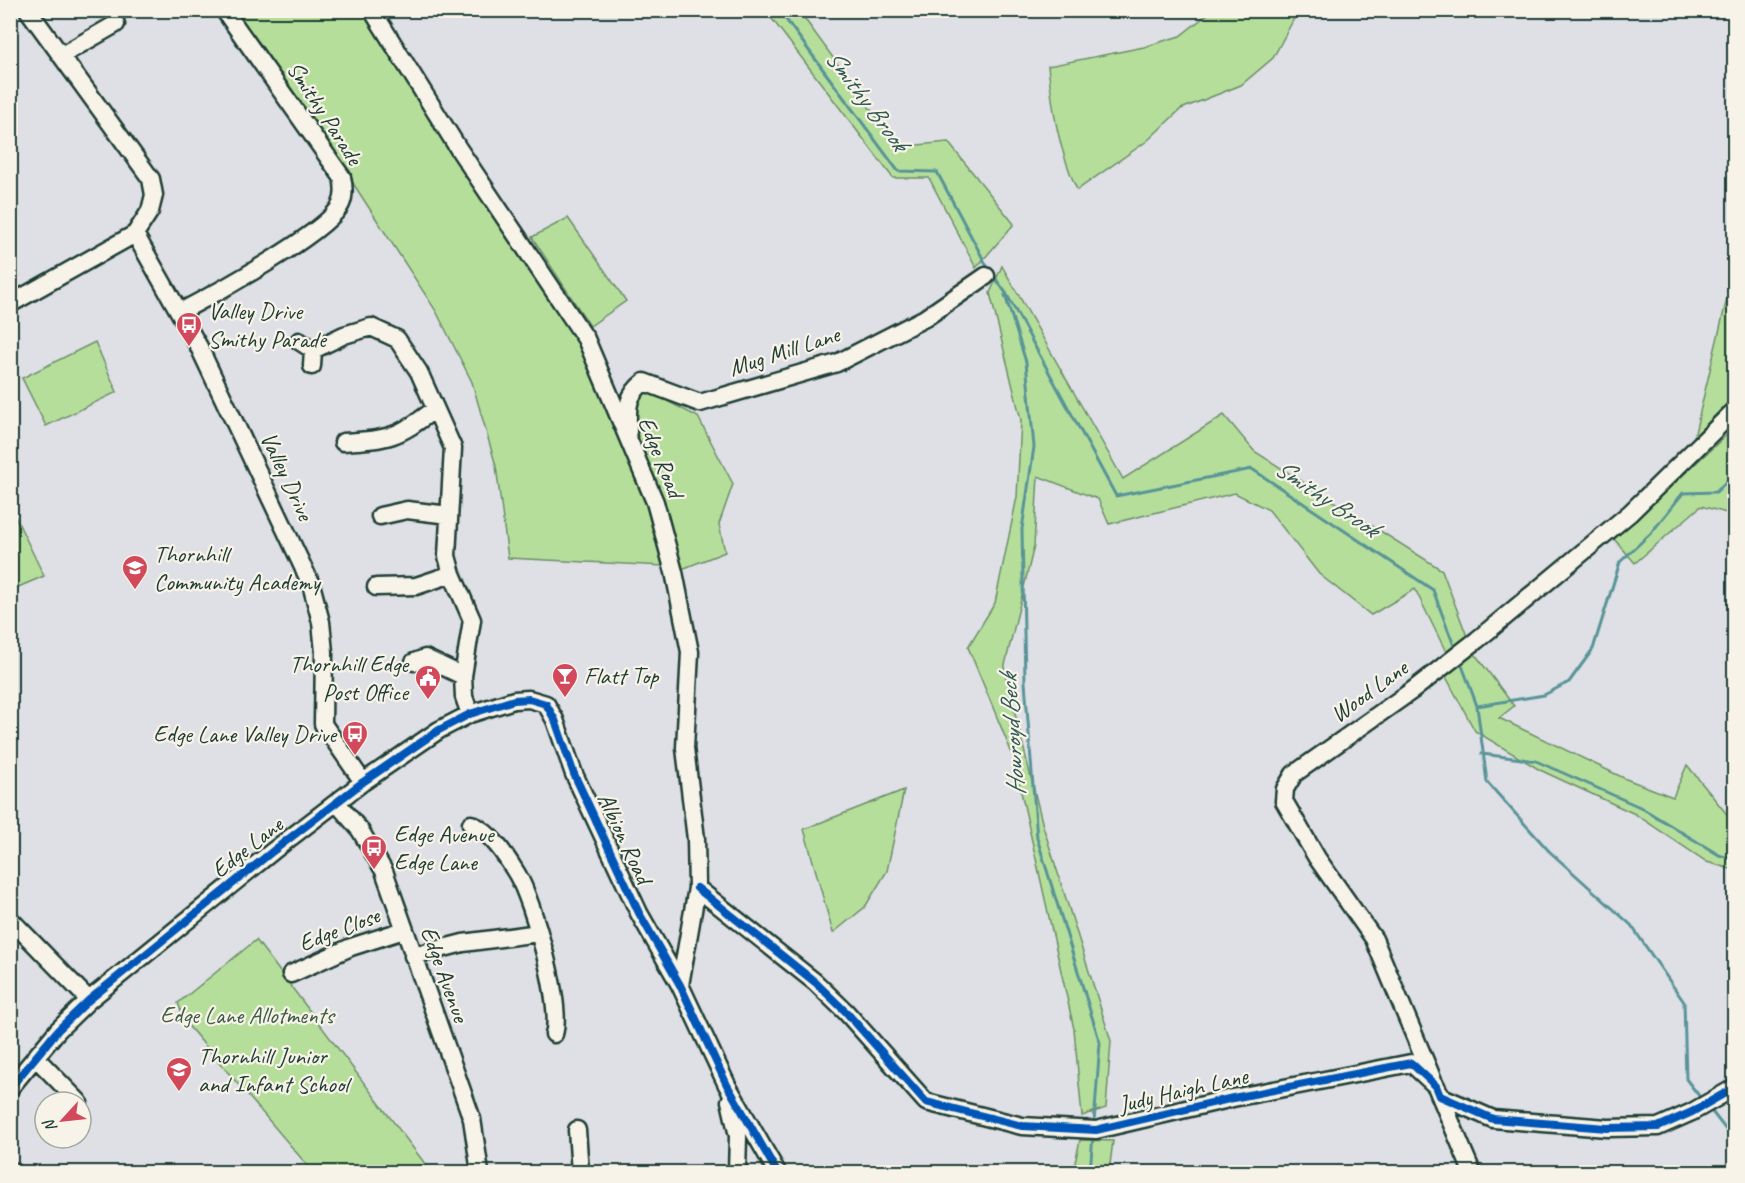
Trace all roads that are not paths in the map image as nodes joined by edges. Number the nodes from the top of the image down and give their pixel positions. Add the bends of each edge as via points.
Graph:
1 (28, 10) edge
2 (224, 10) edge
3 (372, 10) edge
4 (116, 24) dead end
5 (62, 55) junction
6 (135, 234) junction
7 (986, 276) dead end
8 (10, 304) edge
9 (180, 312) junction
10 (308, 353) dead end
11 (435, 409) junction
12 (1734, 411) edge
13 (628, 439) junction
14 (343, 442) dead end
15 (449, 514) junction
16 (380, 516) dead end
17 (452, 574) junction
18 (376, 587) dead end
19 (414, 662) dead end
20 (463, 676) junction
21 (546, 704) joint
22 (470, 714) junction
23 (363, 782) junction
24 (337, 803) junction
25 (471, 824) dead end
26 (697, 888) junction
27 (10, 918) edge
28 (404, 930) junction
29 (539, 933) junction
30 (413, 956) junction
31 (291, 974) dead end
32 (680, 986) junction
33 (89, 1000) junction
34 (554, 1034) dead end
35 (35, 1057) junction
36 (1416, 1058) junction
37 (727, 1085) junction
38 (10, 1088) edge
39 (1734, 1088) edge
40 (67, 1090) edge
41 (1438, 1091) junction
42 (578, 1130) dead end
43 (480, 1173) edge
44 (580, 1173) edge
45 (737, 1173) edge
46 (777, 1173) edge
47 (1472, 1173) edge

1 - 5 street
2 - 9 street, Smithy Parade via 342,177 345,191 330,220
3 - 13 street, Edge Road via 458,148 586,339
4 - 5 street
5 - 6 street via 151,179 154,195 150,211
6 - 8 street
6 - 9 street, Valley Drive
7 - 13 street, Mug Mill Lane via 925,318 837,363 700,403 644,382 632,391 628,405
9 - 23 street, Valley Drive via 311,584 324,652 323,724
10 - 11 street via 370,327 398,339 419,372
11 - 14 street via 409,429 386,439
11 - 15 street via 453,448
12 - 36 street, Wood Lane via 1630,513 1448,664 1294,774 1285,789 1284,801 1317,858 1374,939
13 - 26 street, Edge Road via 655,502 690,652 685,748 696,840
15 - 16 street via 407,510
15 - 17 street via 447,556
17 - 18 street via 416,586
17 - 20 street via 472,620
19 - 20 street via 425,658
20 - 22 street
21 - 22 street, Edge Lane via 514,700
21 - 32 street, Albion Road via 639,913
22 - 23 street, Edge Lane via 439,730
23 - 24 street, Edge Lane
24 - 28 street, Edge Avenue via 360,830 384,871
24 - 33 street, Edge Lane
25 - 29 street via 490,837 518,875
26 - 32 street, Edge Road
26 - 36 street, Judy Haigh Lane via 815,982 926,1102 1022,1126 1096,1130
27 - 33 street
28 - 30 street, Edge Avenue
28 - 31 street, Edge Close via 351,947
29 - 30 street via 463,943
29 - 34 street via 557,1023
30 - 43 street, Edge Avenue via 472,1119
32 - 37 street, Albion Road
33 - 35 street, Edge Lane
35 - 38 street, Edge Lane
35 - 40 street
36 - 41 street
37 - 45 street via 738,1136
37 - 46 street
39 - 41 street via 1658,1127 1607,1128 1493,1119
41 - 47 street
42 - 44 street

